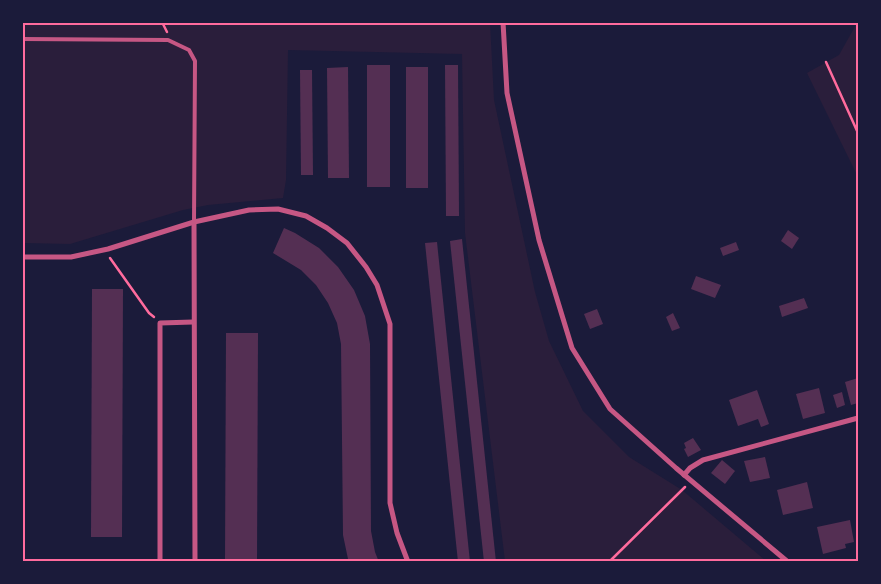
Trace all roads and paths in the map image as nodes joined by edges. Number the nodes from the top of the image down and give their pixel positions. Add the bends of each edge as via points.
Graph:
1 (503, 22) edge
2 (22, 39) edge
3 (826, 62) dead end
4 (858, 133) edge
5 (194, 222) junction
6 (108, 249) junction
7 (22, 257) edge
8 (194, 322) junction
9 (160, 323) junction
10 (858, 418) edge
11 (684, 474) junction
12 (691, 480) junction
13 (160, 562) edge
14 (194, 562) edge
15 (408, 562) edge
16 (609, 562) edge
17 (788, 562) edge

1 - 11 street via 507,93 539,240 572,348 610,409
2 - 5 lane via 168,40 189,50 195,61
3 - 4 path
5 - 6 street
5 - 8 street
5 - 15 street via 250,210 278,209 306,216 347,243 366,267 377,285 390,324 390,503
6 - 7 street via 71,257
6 - 9 path via 110,259
8 - 9 street
8 - 14 street
9 - 13 street
10 - 11 street via 703,460
11 - 12 street
12 - 16 path
12 - 17 street

